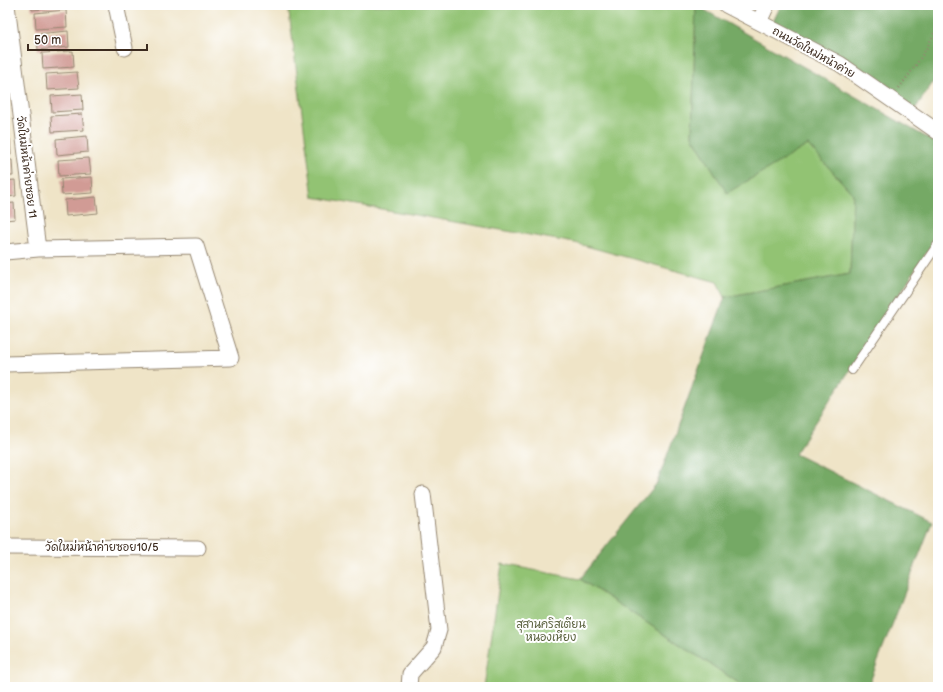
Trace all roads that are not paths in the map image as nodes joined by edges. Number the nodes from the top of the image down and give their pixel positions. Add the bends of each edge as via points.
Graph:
1 (7, 5) edge
2 (116, 5) edge
3 (726, 5) edge
4 (767, 5) edge
5 (760, 22) junction
6 (125, 48) dead end
7 (938, 132) edge
8 (938, 244) edge
9 (38, 249) junction
10 (5, 252) edge
11 (5, 364) edge
12 (852, 370) dead end
13 (423, 494) dead end
14 (5, 547) edge
15 (198, 548) dead end
16 (409, 687) edge

1 - 9 street, วัดใหม่หน้าค่ายซอย 11
2 - 6 street
3 - 5 street, ถนนวัดใหม่หน้าค่าย
4 - 5 street
5 - 7 street, ถนนวัดใหม่หน้าค่าย via 840,64
8 - 12 lane
9 - 10 street
9 - 11 street via 196,246 231,358
13 - 16 street via 439,630 434,647 410,674
14 - 15 street, วัดใหม่หน้าค่ายซอย10/5

